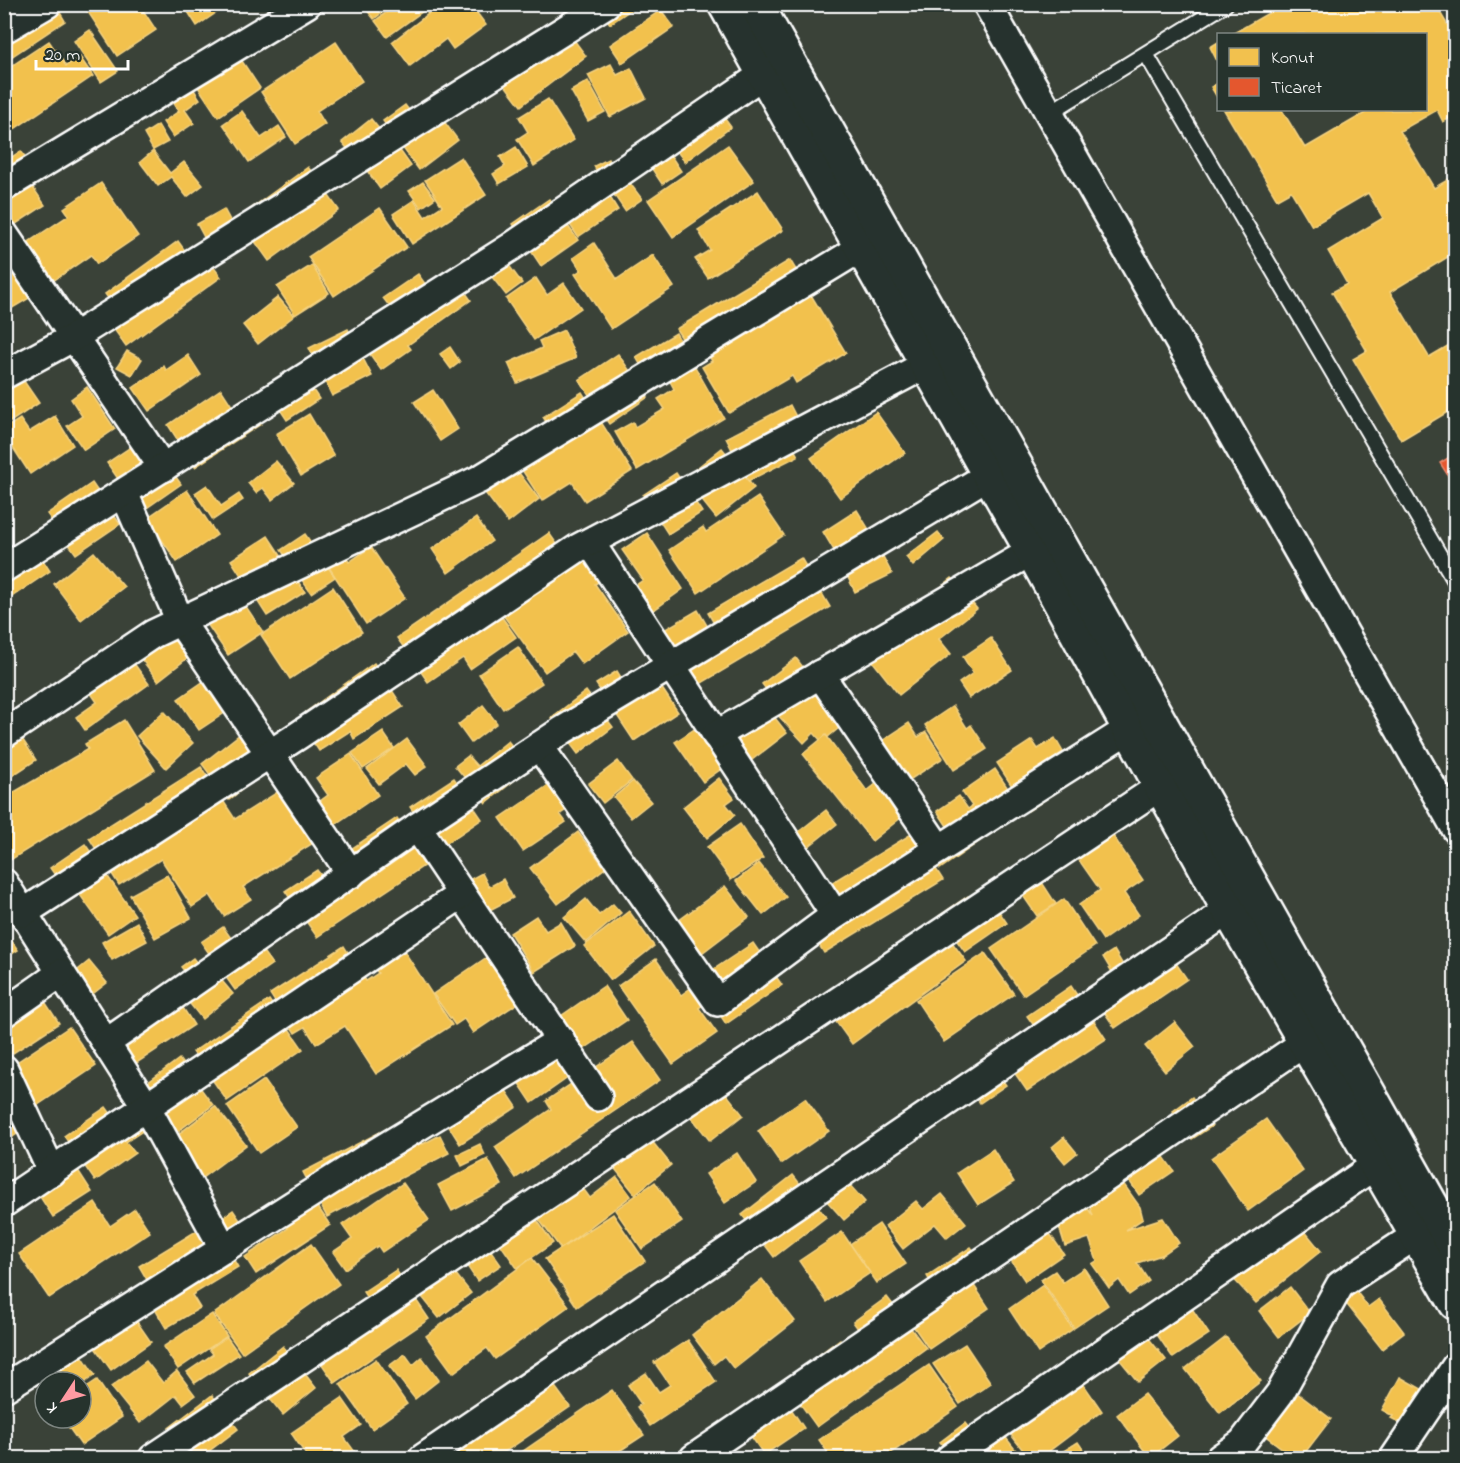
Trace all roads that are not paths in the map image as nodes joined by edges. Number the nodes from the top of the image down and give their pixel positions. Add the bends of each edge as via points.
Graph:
1 (47, 4) edge
2 (307, 4) edge
3 (606, 4) edge
4 (725, 4) edge
5 (756, 4) edge
6 (987, 4) edge
7 (1226, 4) edge
8 (4, 29) edge
9 (1146, 54) junction
10 (764, 74) junction
11 (1049, 113) junction
12 (4, 187) edge
13 (4, 234) edge
14 (861, 248) junction
15 (74, 337) junction
16 (927, 364) junction
17 (4, 375) edge
18 (163, 468) junction
19 (989, 475) junction
20 (124, 493) junction
21 (590, 542) junction
22 (1032, 552) junction
23 (8, 559) edge
24 (1455, 583) edge
25 (180, 621) junction
26 (670, 666) junction
27 (820, 674) junction
28 (1129, 729) junction
29 (4, 734) edge
30 (716, 735) junction
31 (539, 746) junction
32 (269, 755) junction
33 (1161, 786) junction
34 (417, 827) junction
35 (1455, 829) edge
36 (939, 849) junction
37 (351, 874) junction
38 (4, 884) edge
39 (462, 894) junction
40 (1229, 910) junction
41 (23, 912) junction
42 (835, 915) junction
43 (61, 973) junction
44 (4, 1013) edge
45 (561, 1040) junction
46 (1304, 1042) junction
47 (106, 1043) junction
48 (4, 1069) edge
49 (598, 1097) dead end
50 (147, 1108) junction
51 (1377, 1164) junction
52 (51, 1172) junction
53 (4, 1203) edge
54 (1418, 1234) junction
55 (224, 1249) junction
56 (1455, 1249) edge
57 (1455, 1303) edge
58 (1455, 1366) edge
59 (4, 1388) edge
60 (153, 1458) edge
61 (423, 1458) edge
62 (694, 1458) edge
63 (950, 1458) edge
64 (1220, 1458) edge
65 (1394, 1458) edge

1 - 8 street
2 - 12 street
3 - 15 street
4 - 10 main road
5 - 56 main road
6 - 11 street
7 - 9 lane
9 - 11 lane
9 - 24 lane
10 - 14 main road
10 - 18 street via 511,247
11 - 35 street
13 - 15 street
14 - 16 main road
14 - 25 street via 480,479
15 - 17 street
15 - 18 street
16 - 19 main road
16 - 21 street
18 - 20 street
19 - 22 main road
19 - 26 street
20 - 23 street
20 - 25 street
21 - 26 street
21 - 32 street
22 - 27 street
22 - 28 main road
25 - 29 street via 153,634
25 - 32 street
26 - 30 street
26 - 31 street
27 - 30 street
27 - 36 street
28 - 33 main road
28 - 36 street
30 - 42 street
31 - 34 street
31 - 42 street via 718,1002
32 - 37 street
32 - 41 street
33 - 40 main road
33 - 60 street
34 - 37 street
34 - 39 street
36 - 42 street
37 - 47 street
38 - 41 street
39 - 45 street
39 - 50 street
40 - 46 main road
40 - 61 street
41 - 43 street
43 - 44 street
43 - 47 street
45 - 49 street
45 - 55 street
46 - 51 main road
46 - 62 street
47 - 50 street
48 - 52 street
50 - 52 street
50 - 55 street
51 - 54 main road
51 - 63 street
52 - 53 street
54 - 57 main road
54 - 64 street via 1340,1285 1280,1393 1242,1443
55 - 59 street
58 - 65 street

